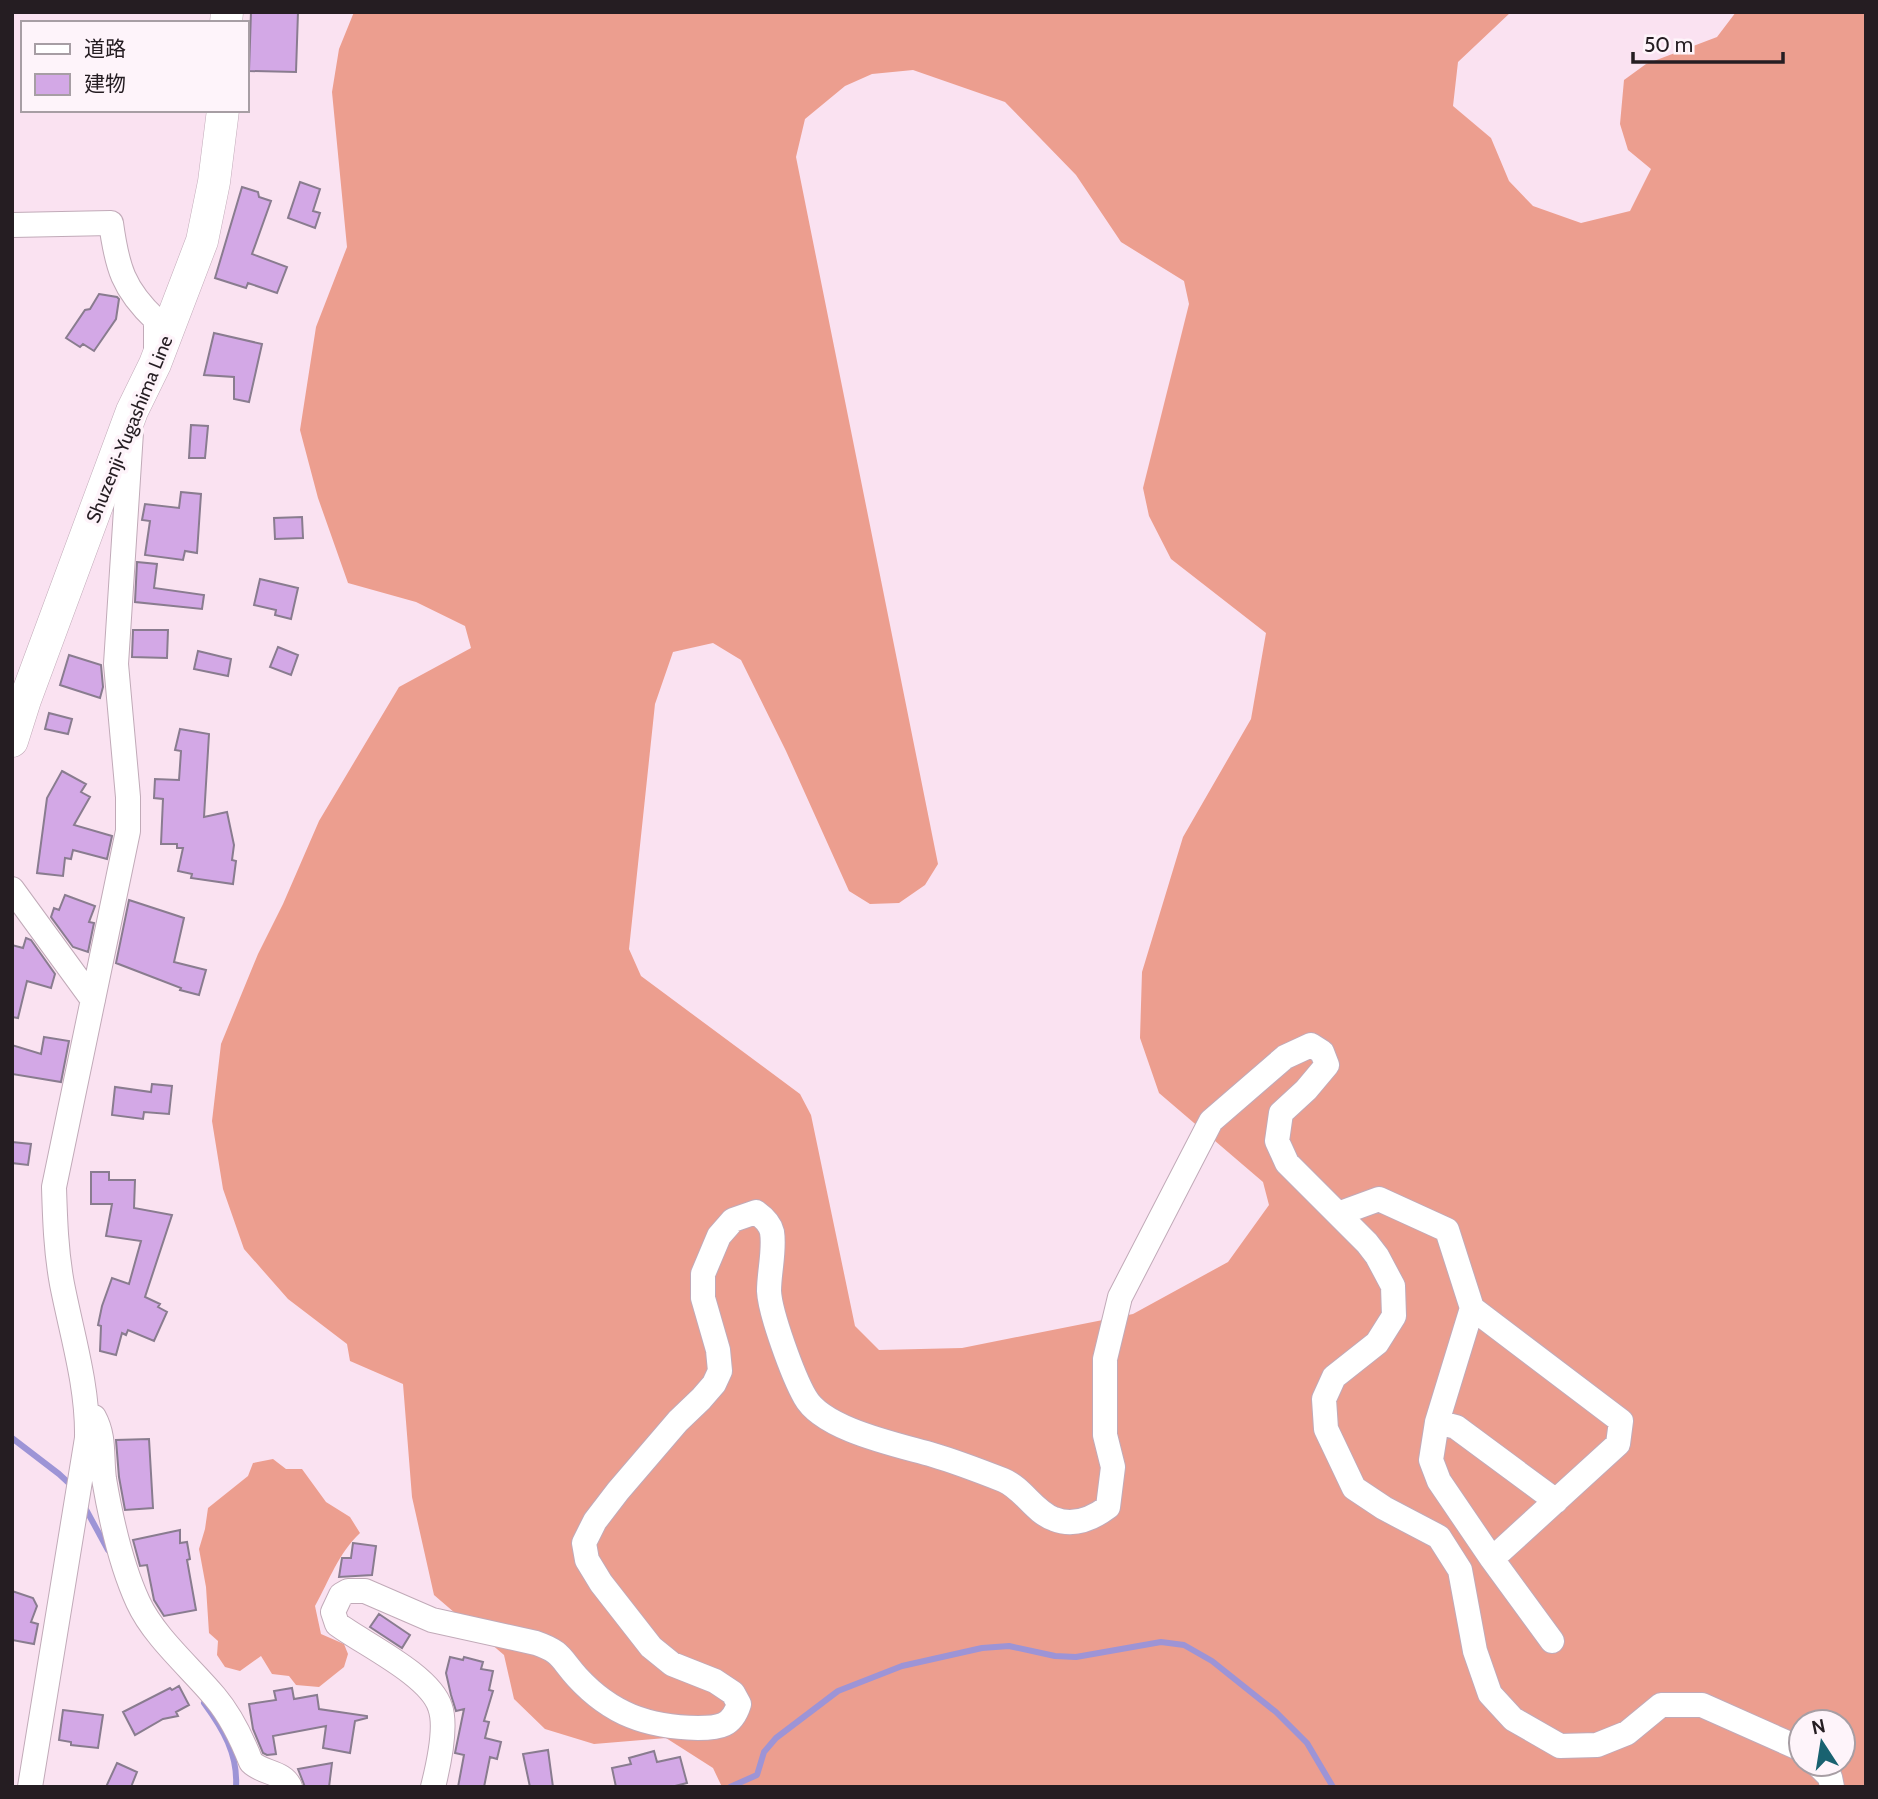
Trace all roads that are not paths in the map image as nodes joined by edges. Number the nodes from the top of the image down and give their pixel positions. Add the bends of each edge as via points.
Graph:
1 (223, 112) edge
2 (12, 225) edge
3 (155, 364) junction
4 (132, 411) junction
5 (19, 700) edge
6 (12, 741) edge
7 (12, 889) edge
8 (93, 1000) junction
9 (1338, 1214) junction
10 (1472, 1308) junction
11 (86, 1401) junction
12 (1437, 1422) junction
13 (1556, 1501) junction
14 (1492, 1559) junction
15 (1552, 1641) dead end
16 (1787, 1743) edge
17 (30, 1787) edge
18 (290, 1787) edge
19 (433, 1787) edge

1 - 3 main road, Shuzenji-Yugashima Line via 202,241
2 - 3 street via 111,223 124,282 156,320
3 - 4 main road, Shuzenji-Yugashima Line
4 - 5 main road, Shuzenji-Yugashima Line
4 - 8 street via 116,664 128,831
5 - 6 main road, Shuzenji-Yugashima Line
7 - 8 street
8 - 11 street via 54,1187 58,1258
9 - 10 street via 1379,1199 1447,1230
9 - 16 street via 1367,1243 1388,1276 1394,1316 1377,1342 1334,1377 1324,1399 1326,1429 1354,1488 1439,1537 1460,1570 1475,1651 1490,1693 1513,1719 1560,1746 1597,1745 1628,1733 1661,1705 1702,1705
9 - 19 street via 1287,1163 1277,1141 1281,1114 1327,1065 1322,1052 1311,1045 1285,1057 1211,1121 1120,1297 1105,1359 1105,1435 1113,1467 1108,1507 1093,1518 1071,1522 1052,1519 1008,1482 851,1430 814,1407 806,1399 769,1294 772,1232 756,1212 733,1220 719,1236 703,1275 703,1298 720,1371 701,1399 618,1490 584,1543 587,1560 601,1583 651,1647 672,1664 733,1693 739,1704 735,1716 720,1727 688,1728 623,1714 603,1702 553,1649 432,1620 365,1591 348,1591 332,1612 337,1624 418,1678 441,1708
10 - 12 street
10 - 13 street via 1621,1421 1618,1444
11 - 17 street via 87,1438
11 - 18 street via 100,1429 107,1495 139,1605 226,1712 251,1762 283,1778
12 - 13 street via 1456,1427
12 - 14 street via 1431,1460 1439,1481
13 - 14 street
14 - 15 street

